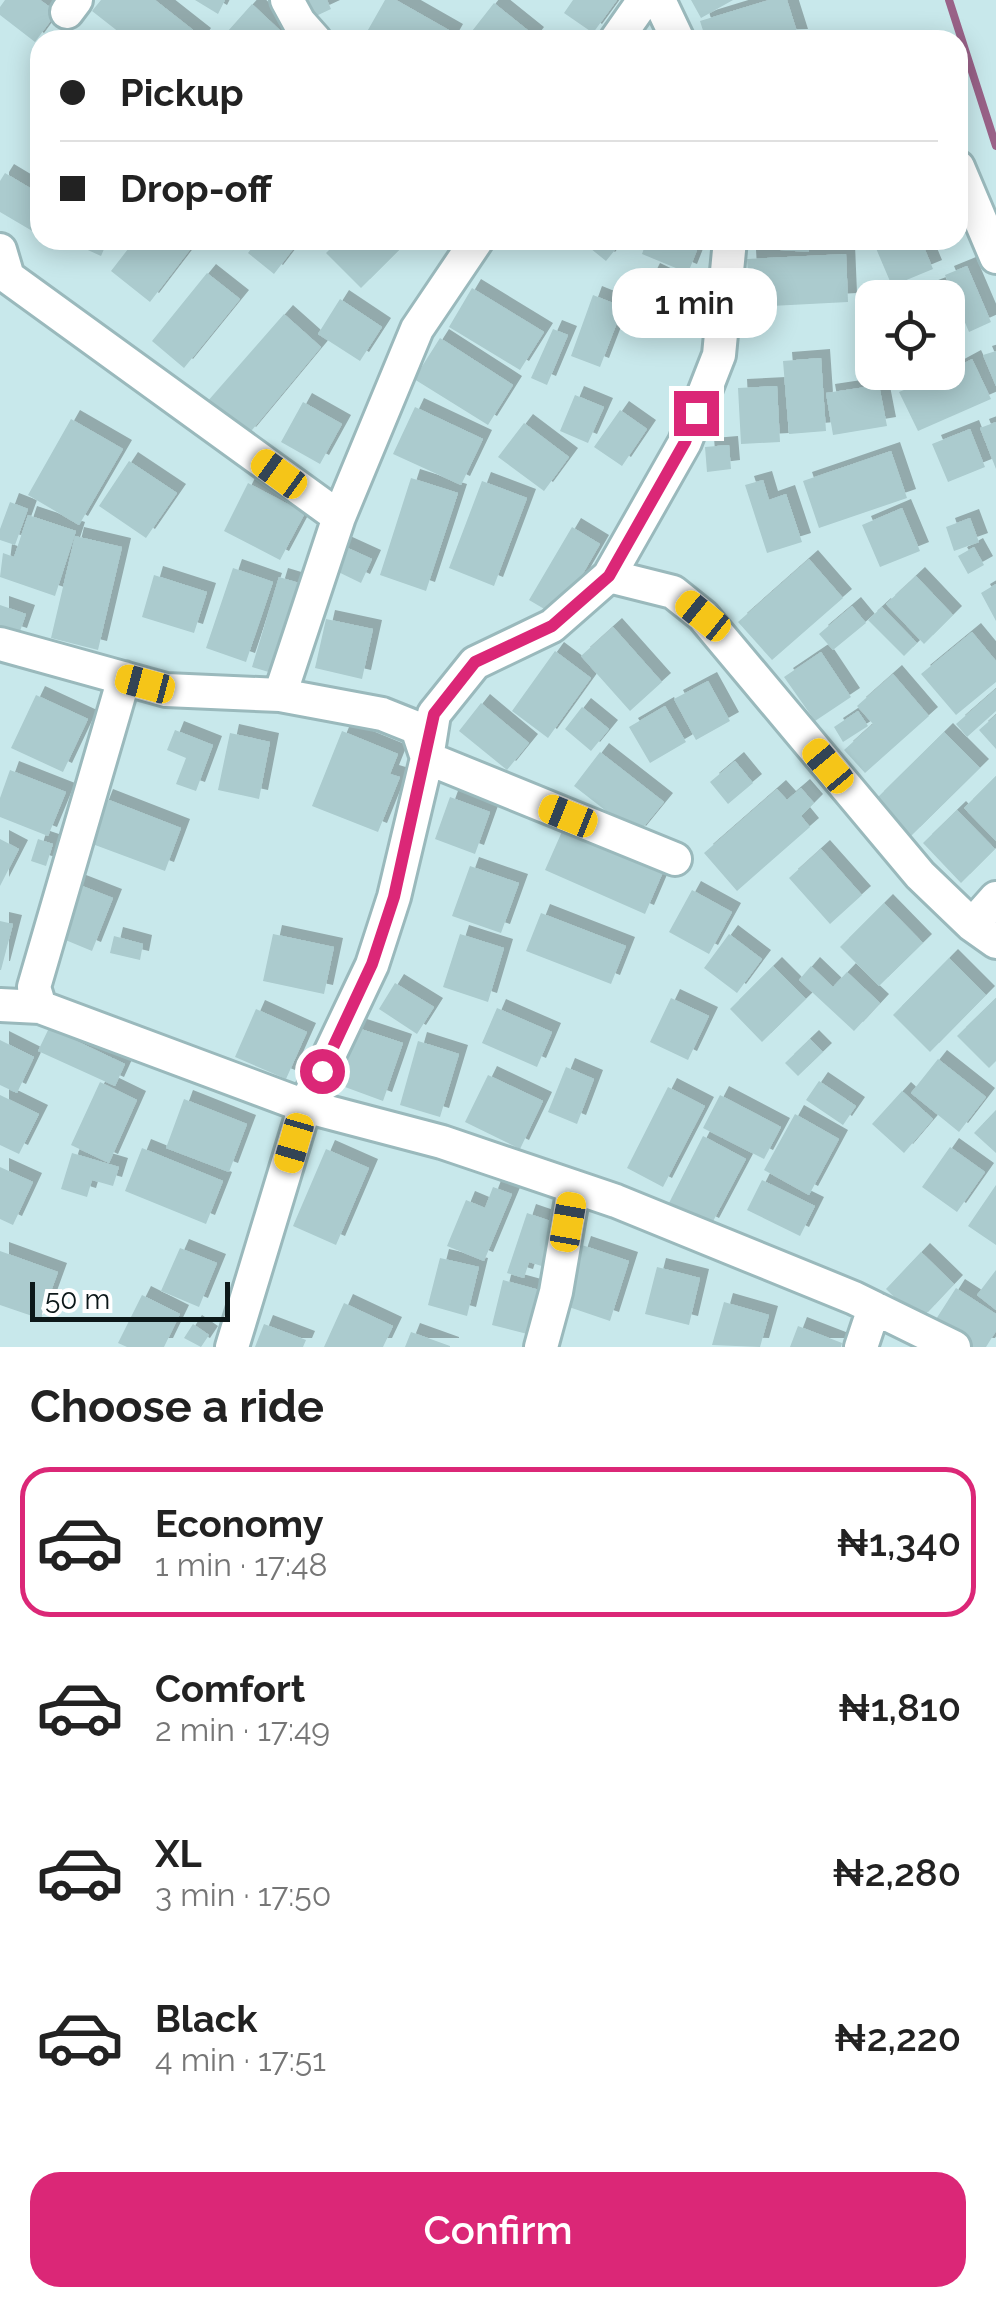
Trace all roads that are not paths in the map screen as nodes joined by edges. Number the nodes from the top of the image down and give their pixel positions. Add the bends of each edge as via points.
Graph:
1 (286, 0) edge
2 (644, 0) edge
3 (659, 0) edge
4 (305, 30) edge
5 (623, 30) edge
6 (673, 30) edge
7 (968, 191) edge
8 (470, 250) edge
9 (729, 250) edge
10 (996, 257) edge
11 (3, 274) edge
12 (339, 517) junction
13 (609, 576) junction
14 (0, 644) edge
15 (124, 678) junction
16 (280, 695) junction
17 (427, 758) junction
18 (675, 859) dead end
19 (996, 898) edge
20 (984, 933) edge
21 (0, 1005) edge
22 (40, 1007) junction
23 (305, 1106) junction
24 (574, 1187) junction
25 (874, 1308) junction
26 (232, 1347) edge
27 (541, 1347) edge
28 (860, 1347) edge
29 (954, 1347) edge

1 - 4 street
2 - 5 street
3 - 6 street
7 - 10 street
8 - 12 street via 417,329
9 - 13 street via 720,355 685,442
11 - 12 street
12 - 16 street
13 - 17 street via 552,626 475,662 434,714
13 - 20 street via 673,592 703,616 920,876
14 - 15 street
15 - 16 street via 166,690
15 - 22 street via 34,987
16 - 17 street via 400,720 418,728
17 - 18 street
17 - 23 street via 372,964
19 - 20 street
21 - 22 street
22 - 23 street
23 - 24 street via 442,1142
23 - 26 street
24 - 25 street
24 - 27 street
25 - 28 street
25 - 29 street

